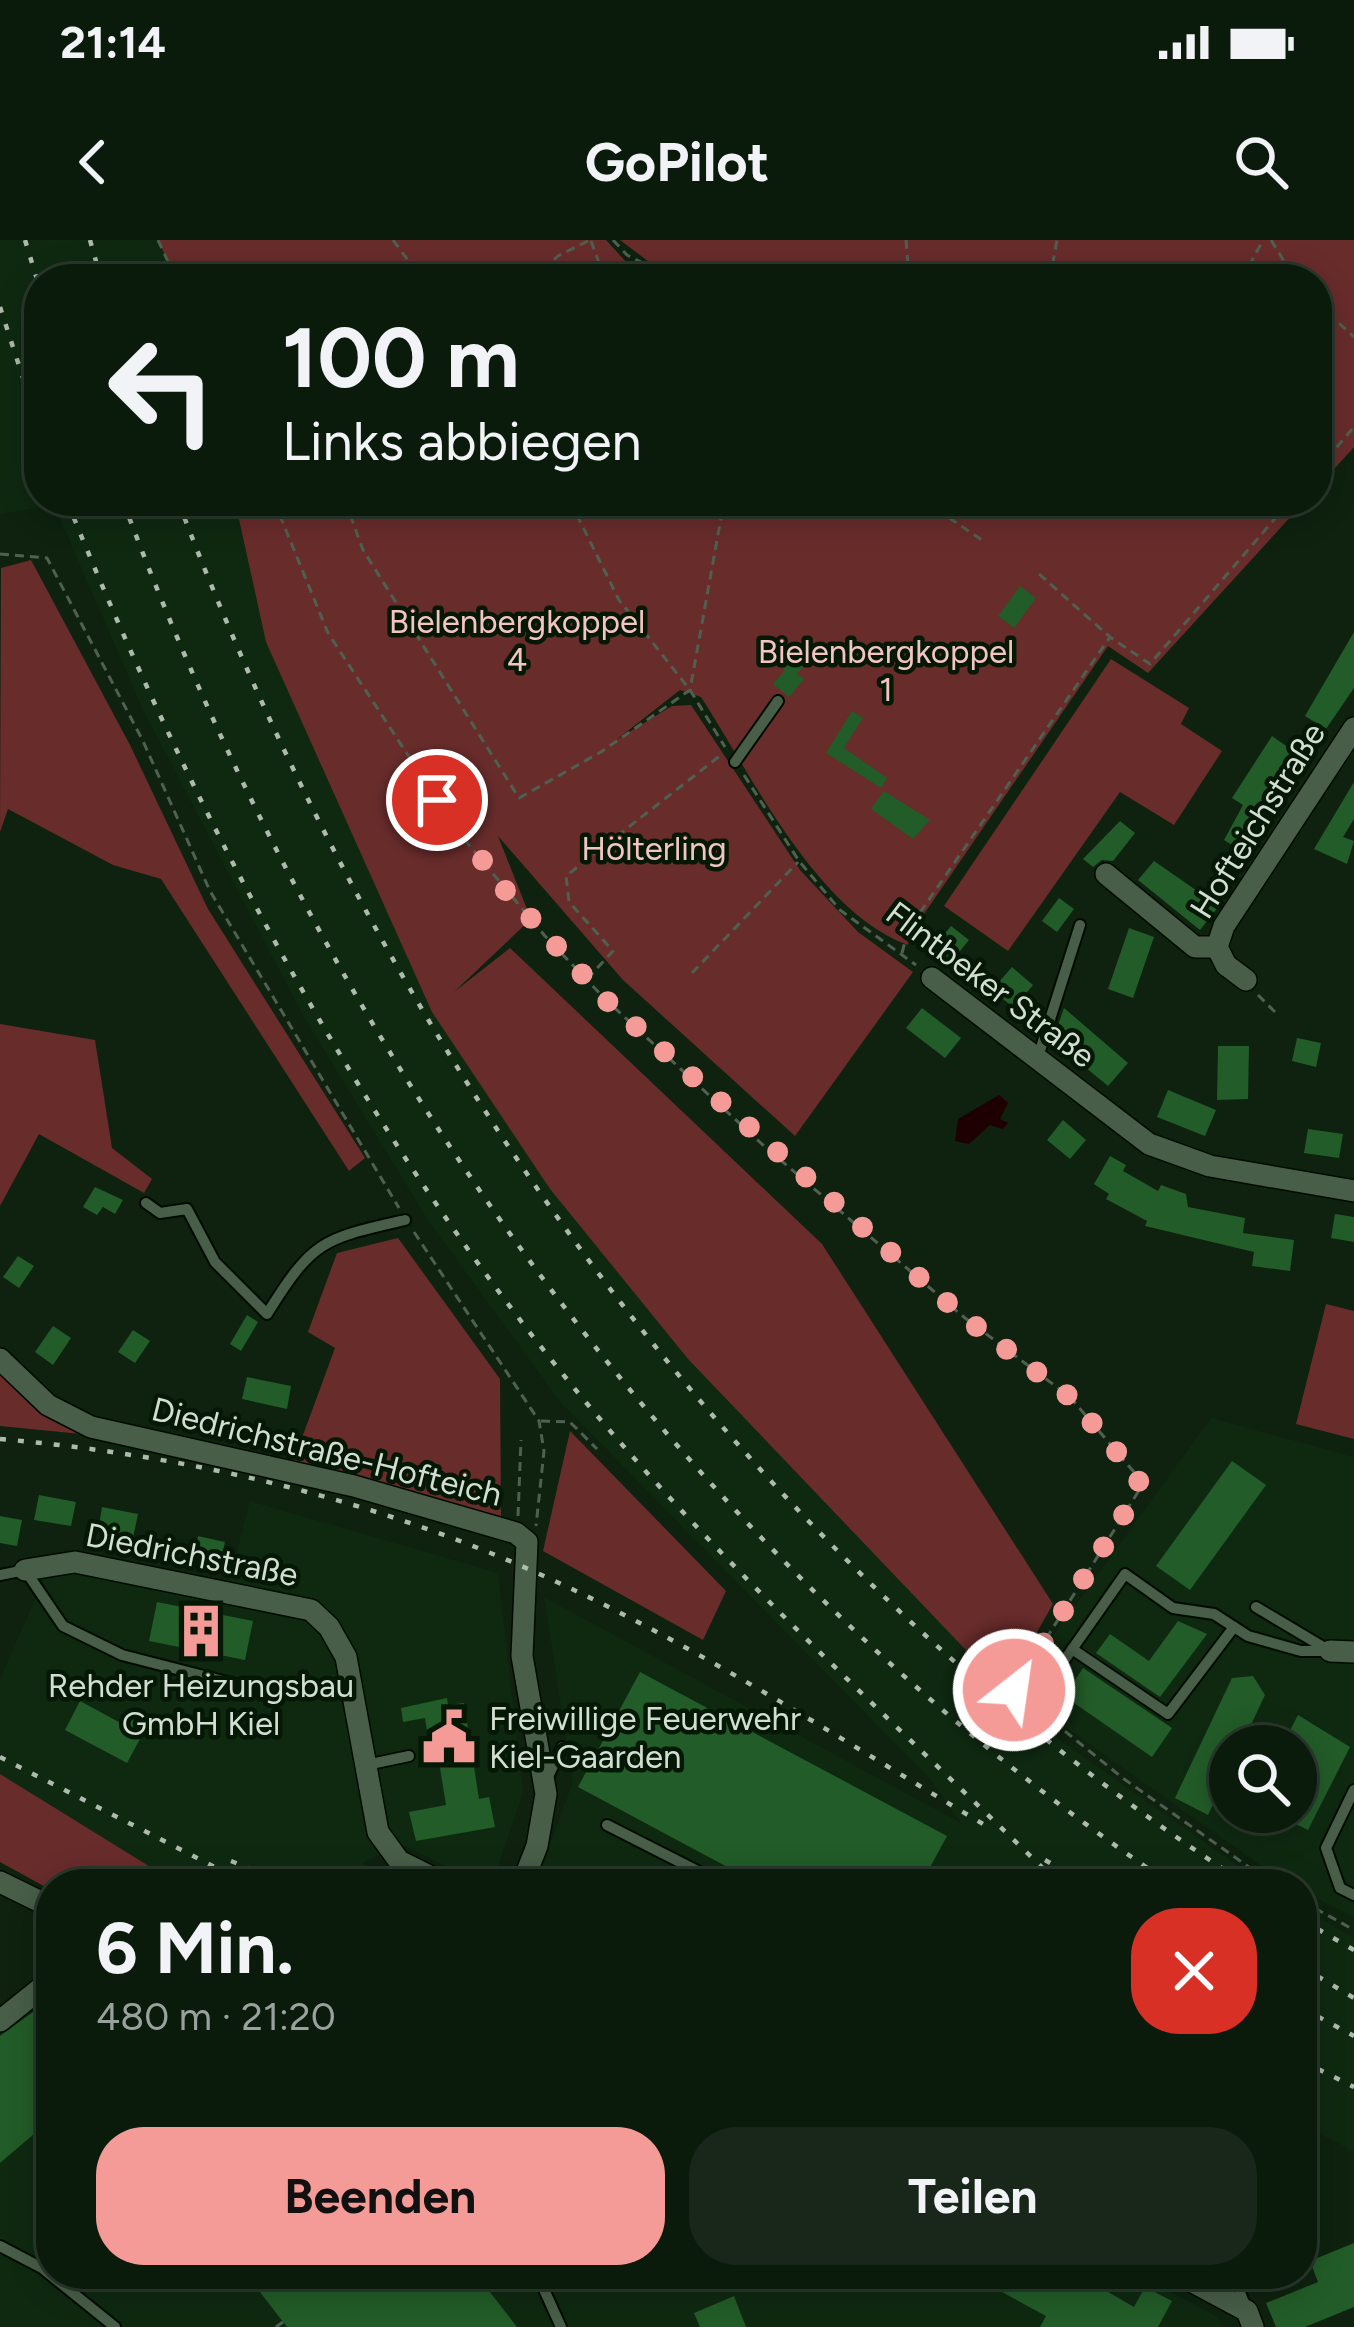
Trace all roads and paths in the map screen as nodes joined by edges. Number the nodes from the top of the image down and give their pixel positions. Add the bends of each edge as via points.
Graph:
1 (591, 240) edge
2 (613, 240) edge
3 (549, 264) edge
4 (645, 264) edge
5 (1354, 428) edge
6 (1332, 453) edge
7 (280, 516) edge
8 (351, 516) edge
9 (578, 516) edge
10 (721, 516) edge
11 (946, 516) edge
12 (1277, 516) edge
13 (982, 540) dead end
14 (0, 554) edge
15 (1039, 574) dead end
16 (1110, 637) junction
17 (689, 690) junction
18 (778, 700) dead end
19 (1354, 728) edge
20 (731, 756) junction
21 (799, 861) junction
22 (1106, 874) dead end
23 (1081, 925) dead end
24 (1217, 947) junction
25 (902, 955) junction
26 (692, 973) dead end
27 (932, 978) joint
28 (587, 980) junction
29 (1246, 980) joint
30 (1279, 1015) dead end
31 (1037, 1057) junction
32 (1354, 1191) edge
33 (146, 1203) dead end
34 (405, 1220) junction
35 (0, 1359) edge
36 (539, 1421) junction
37 (521, 1440) dead end
38 (597, 1449) dead end
39 (521, 1538) junction
40 (25, 1570) junction
41 (0, 1575) edge
42 (1256, 1607) dead end
43 (1234, 1627) junction
44 (1072, 1649) junction
45 (1330, 1651) junction
46 (1354, 1652) edge
47 (1048, 1685) dead end
48 (266, 1692) dead end
49 (562, 1747) dead end
50 (409, 1756) dead end
51 (365, 1765) junction
52 (545, 1785) junction
53 (1354, 1790) edge
54 (607, 1825) dead end
55 (420, 1869) edge
56 (528, 1869) edge
57 (694, 1869) edge
58 (1252, 1869) edge
59 (0, 1882) edge
60 (1354, 1895) edge
61 (36, 1900) edge
62 (1317, 1909) edge
63 (1354, 1930) edge
64 (36, 1992) edge
65 (0, 2021) edge
66 (0, 2246) edge
67 (36, 2265) edge
68 (68, 2289) edge
69 (544, 2289) edge
70 (1202, 2289) edge
71 (1239, 2289) edge
72 (1250, 2319) edge
73 (283, 2322) dead end
74 (115, 2327) edge
75 (276, 2327) edge
76 (560, 2327) edge

1 - 3 path
2 - 4 path
5 - 6 path
7 - 28 path via 328,632 392,734 459,833
8 - 17 path via 363,550 519,798
9 - 17 path, Flintbeker Straße via 619,600
10 - 17 path
11 - 13 path
12 - 16 path via 1150,664
14 - 34 path via 47,558 210,891
15 - 16 path
16 - 25 path via 908,930
17 - 20 path, Flintbeker Straße
18 - 20 lane
19 - 24 street, Hofteichstraße
20 - 21 path, Flintbeker Straße
20 - 28 path via 566,876 569,902 613,952
21 - 25 path, Flintbeker Straße via 840,910
21 - 26 path
22 - 24 street, Hofteichstraße via 1195,947
23 - 31 lane
24 - 29 street, Hofteichstraße
25 - 27 path, Flintbeker Straße
27 - 31 street, Flintbeker Straße
28 - 58 path via 764,1145 1070,1397 1139,1478 1138,1492 1014,1690
29 - 30 path
31 - 32 street, Flintbeker Straße via 1125,1129 1177,1156
33 - 34 lane via 160,1213 187,1209 215,1262 267,1314 314,1247
34 - 36 path
35 - 39 street, Diedrichstraße-Hofteich via 48,1406 91,1427 354,1486
36 - 38 path via 569,1422
36 - 39 path via 536,1529
37 - 39 path
39 - 52 street, Diedrichstraße-Hofteich via 522,1656
40 - 41 lane
40 - 48 lane via 63,1626 122,1654
40 - 51 street, Diedrichstraße via 75,1562 311,1610 346,1657
42 - 45 lane
43 - 44 lane via 1214,1614 1173,1608 1125,1574
43 - 44 lane via 1168,1714
43 - 45 lane via 1301,1651
44 - 47 lane
45 - 46 street
49 - 52 lane
50 - 51 lane
51 - 55 street, Diedrichstraße via 378,1832 388,1850
52 - 56 street, Diedrichstraße-Hofteich
53 - 60 lane via 1326,1848 1340,1888
54 - 57 lane
59 - 61 street
62 - 63 path
64 - 65 street
66 - 67 lane
68 - 74 lane
69 - 76 lane
70 - 72 street
71 - 72 lane
73 - 75 path

